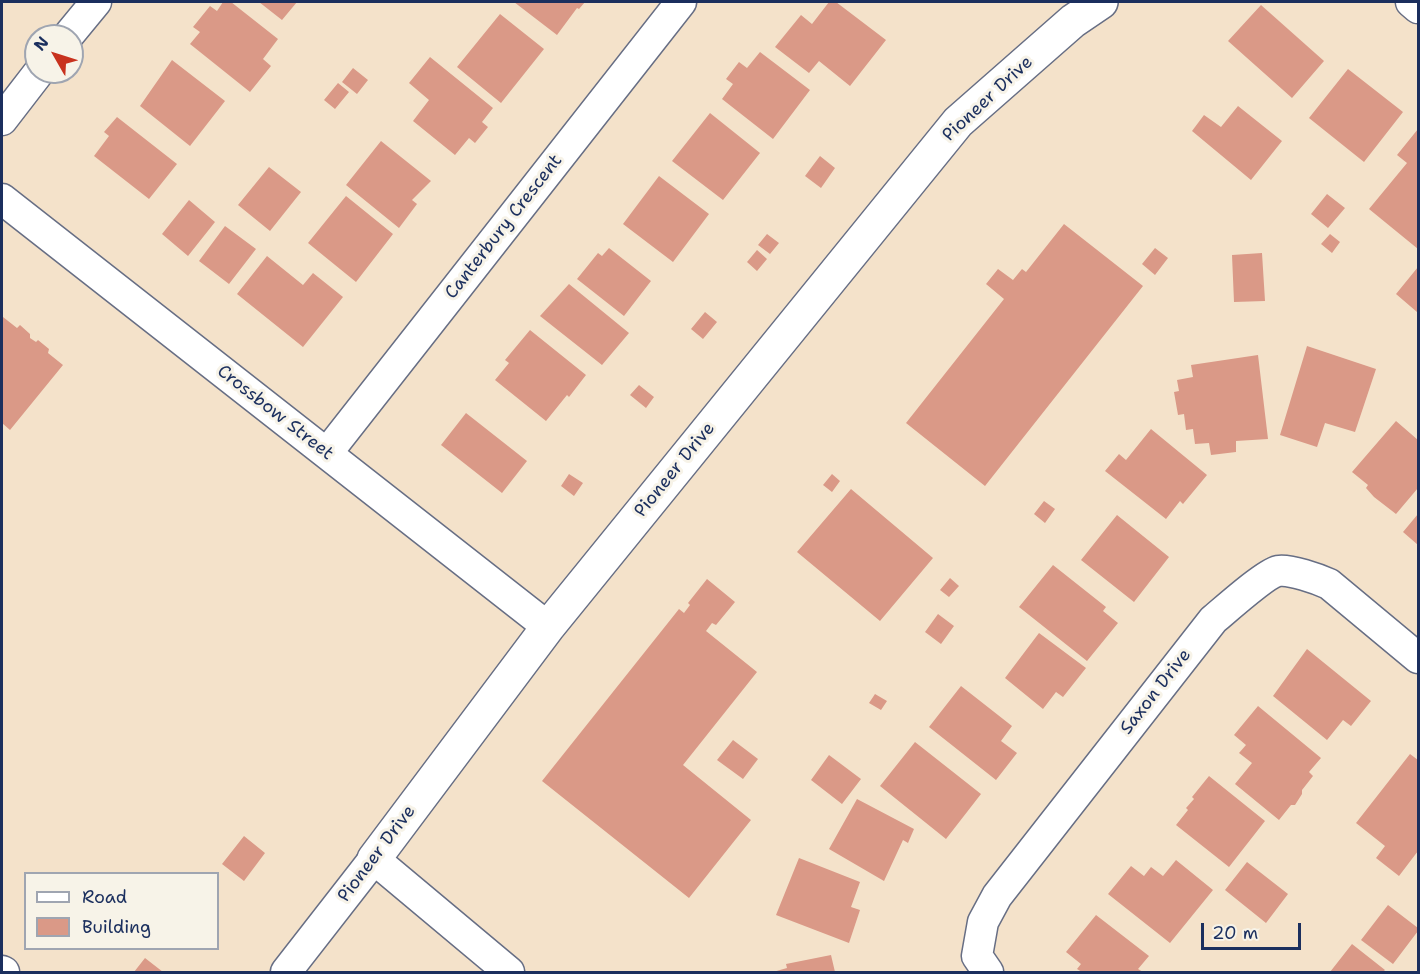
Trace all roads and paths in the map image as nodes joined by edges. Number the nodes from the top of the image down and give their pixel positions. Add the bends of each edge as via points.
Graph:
1 (96, 2) edge
2 (681, 2) edge
3 (1101, 2) edge
4 (1411, 2) edge
5 (1419, 8) edge
6 (78, 24) edge
7 (30, 84) edge
8 (2, 120) edge
9 (2, 199) edge
10 (327, 453) junction
11 (548, 627) junction
12 (1419, 658) edge
13 (374, 859) junction
14 (286, 972) edge
15 (509, 972) edge
16 (988, 972) edge

1 - 6 street
2 - 10 street, Canterbury Crescent
3 - 11 street, Pioneer Drive via 1073,21 958,122
4 - 5 street
7 - 8 street
9 - 10 street, Crossbow Street
10 - 11 street, Crossbow Street
11 - 13 street, Pioneer Drive
12 - 16 street, Saxon Drive via 1329,584 1313,576 1278,571 1257,584 1213,620 997,896 983,922 977,956
13 - 14 street, Pioneer Drive
13 - 15 street

